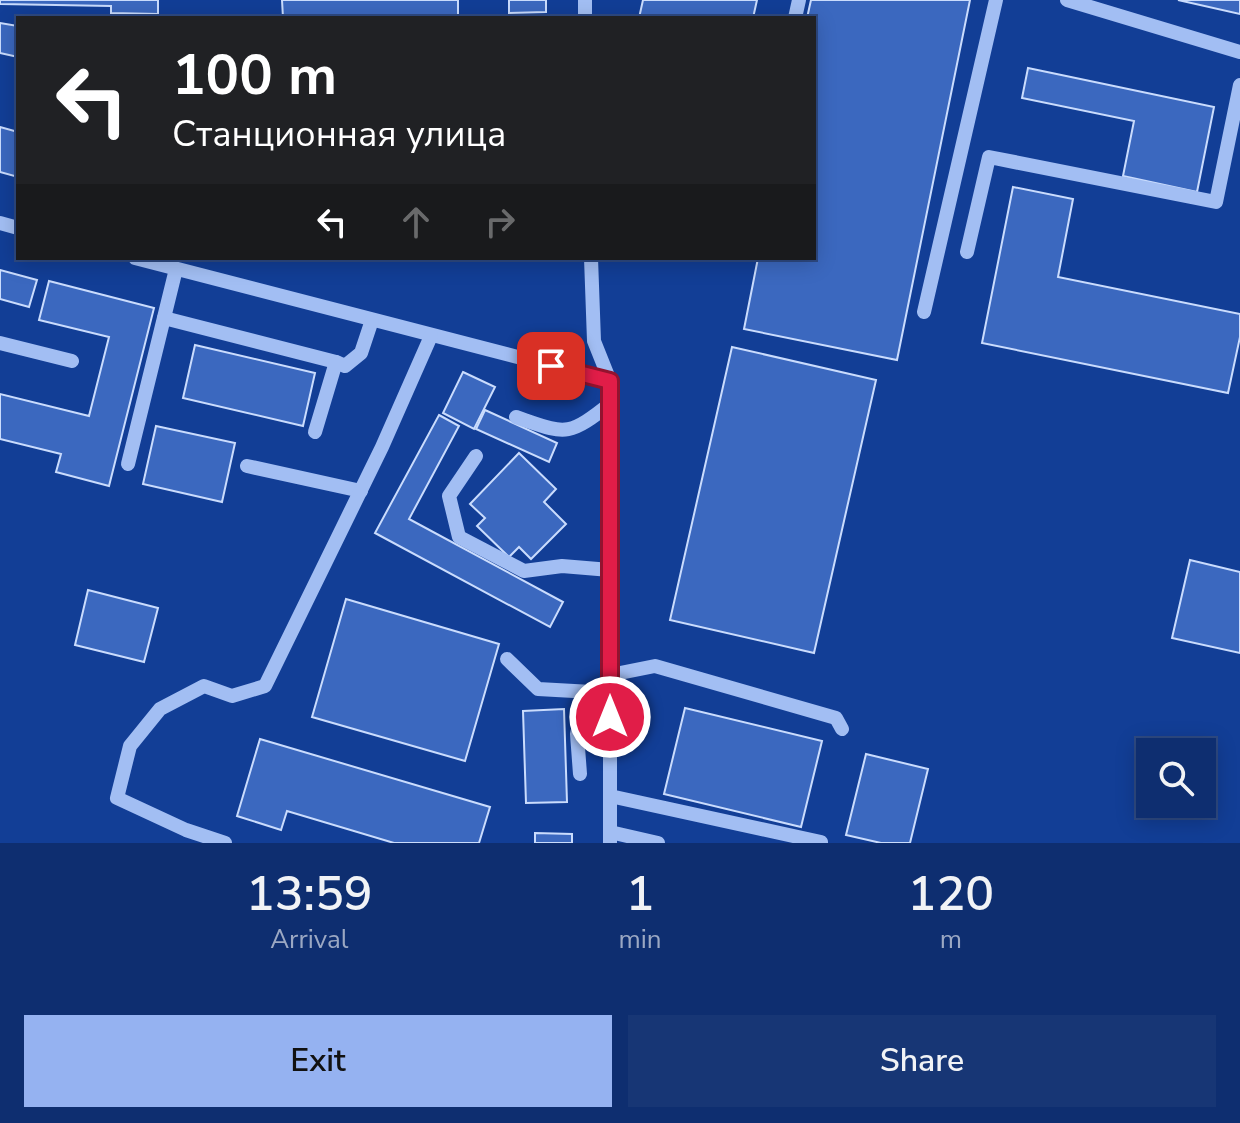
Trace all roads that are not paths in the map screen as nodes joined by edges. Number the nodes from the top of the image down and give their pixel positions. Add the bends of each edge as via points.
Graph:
1 (996, 0) edge
2 (1067, 0) edge
3 (1240, 52) edge
4 (1240, 85) edge
5 (967, 252) dead end
6 (142, 260) edge
7 (591, 260) edge
8 (176, 269) junction
9 (924, 312) dead end
10 (164, 318) junction
11 (372, 320) junction
12 (431, 336) junction
13 (0, 343) edge
14 (72, 361) dead end
15 (336, 362) junction
16 (610, 381) junction
17 (611, 403) junction
18 (516, 417) dead end
19 (315, 432) dead end
20 (476, 456) dead end
21 (128, 464) dead end
22 (247, 466) dead end
23 (361, 491) junction
24 (610, 570) junction
25 (507, 659) dead end
26 (610, 675) junction
27 (610, 693) junction
28 (610, 717) junction
29 (842, 729) dead end
30 (580, 774) dead end
31 (610, 796) junction
32 (610, 838) edge
33 (821, 842) edge
34 (225, 843) edge
35 (658, 843) edge

1 - 9 street
2 - 3 street
4 - 5 street via 1216,202 989,157
6 - 8 street
7 - 16 street via 594,341
8 - 10 street
8 - 11 street
10 - 15 street
10 - 21 street
11 - 12 street
11 - 15 street via 361,353 345,366
12 - 16 street
12 - 23 street
13 - 14 street
15 - 19 street
16 - 17 street
17 - 18 street via 568,430 551,430
17 - 24 street
20 - 24 street via 449,496 459,537 524,571 562,566
22 - 23 street
23 - 34 street via 265,686 232,696 204,686 160,709 130,746 117,798
24 - 26 street
25 - 27 street via 538,689
26 - 27 street
26 - 29 street via 655,666 836,718
27 - 28 street
28 - 30 street via 580,721
28 - 31 street
31 - 32 street
31 - 33 street
32 - 35 street

